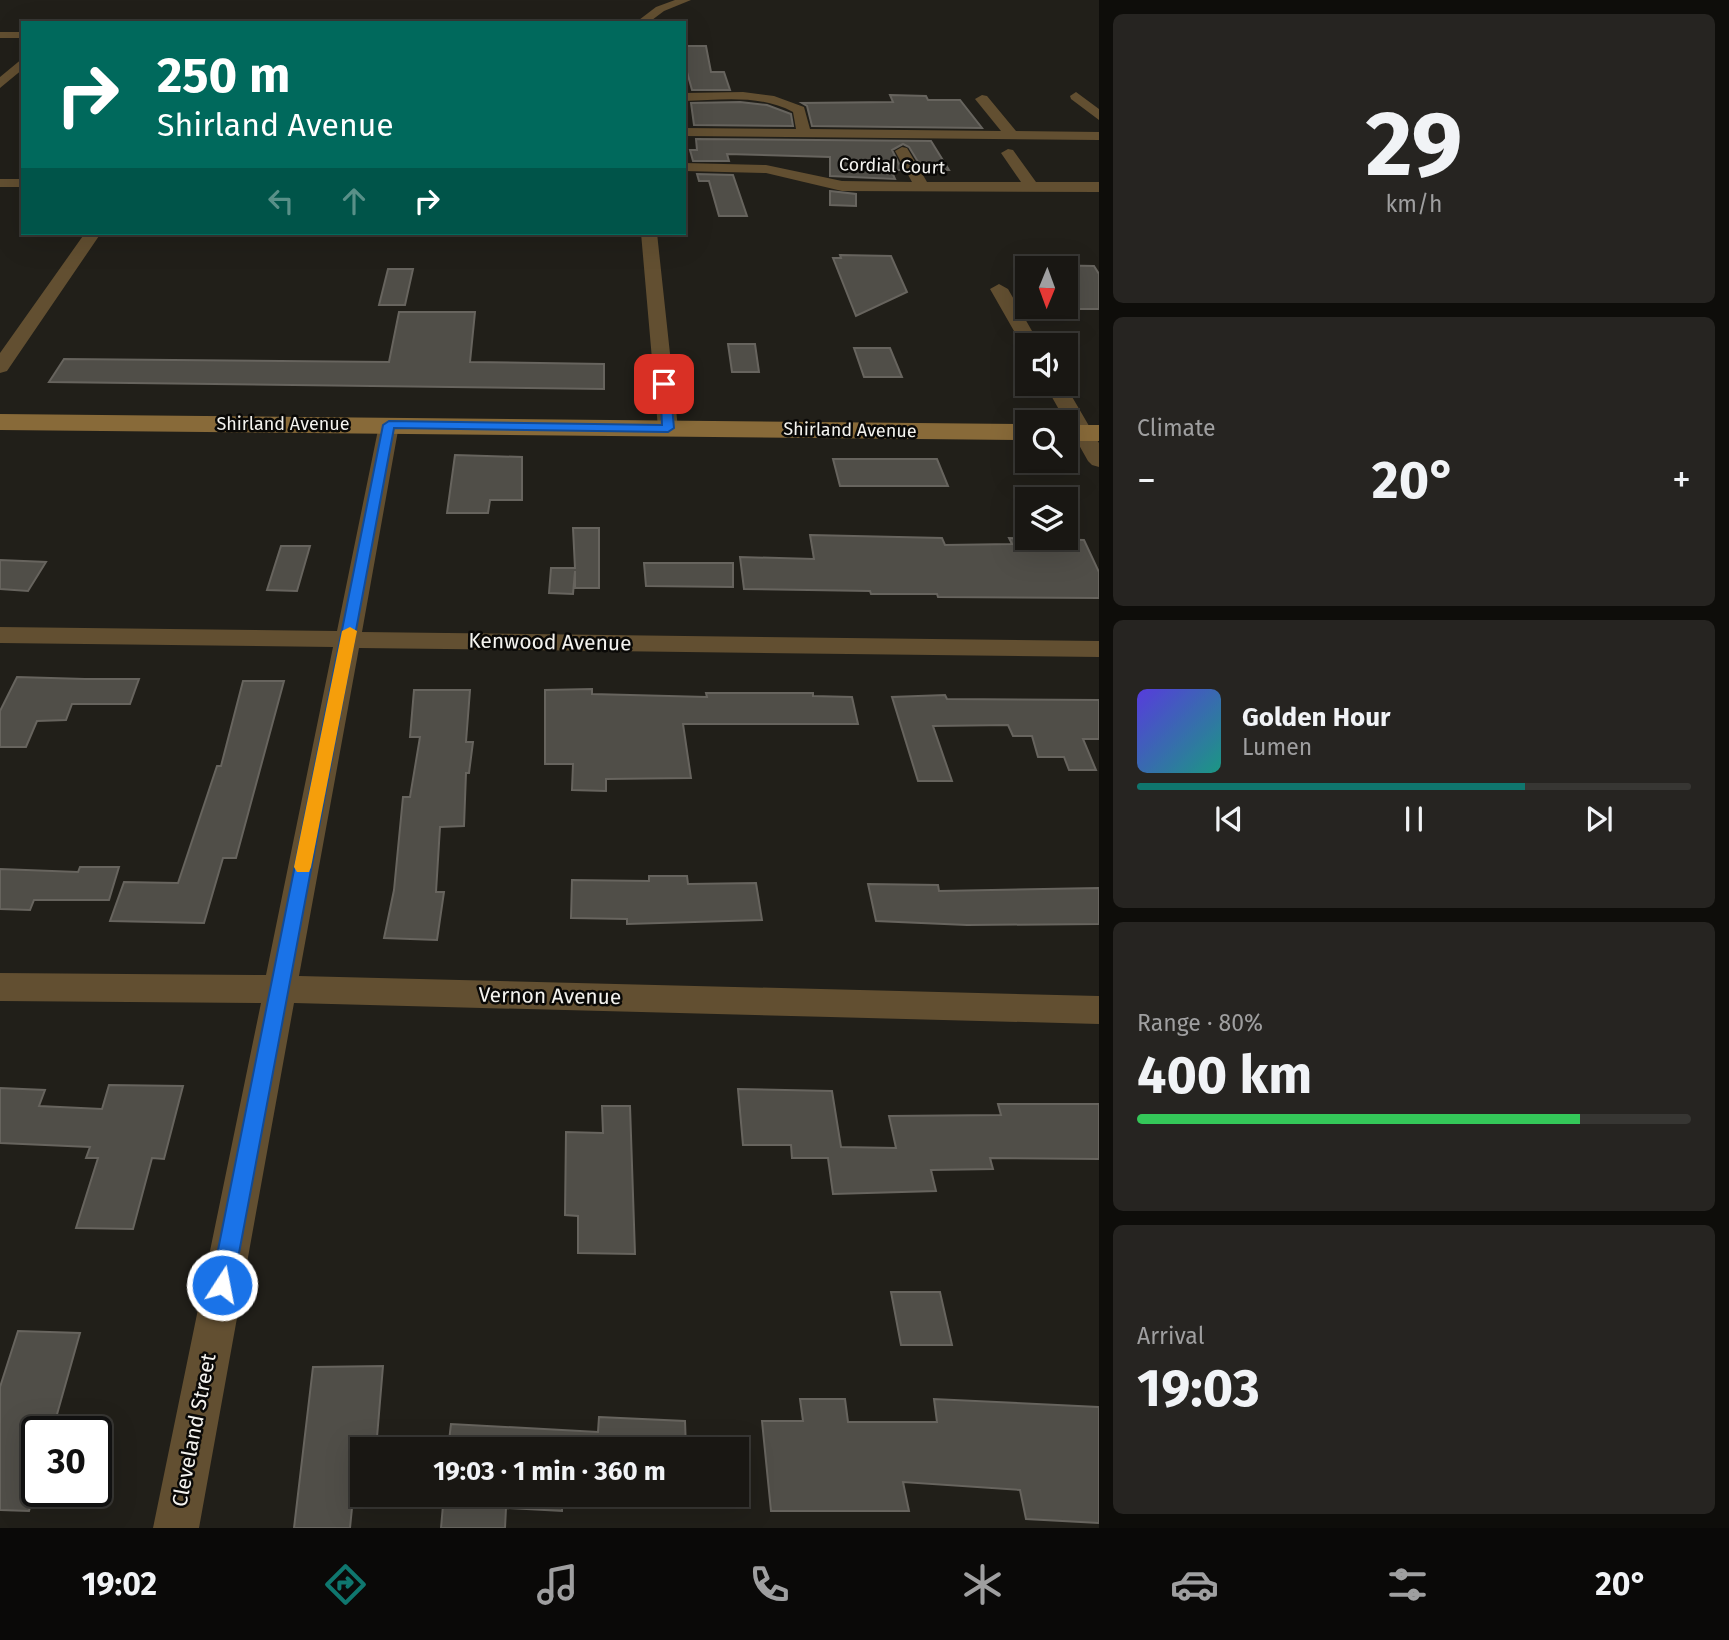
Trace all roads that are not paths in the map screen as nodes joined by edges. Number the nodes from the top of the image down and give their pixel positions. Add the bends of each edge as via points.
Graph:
1 (686, 0) edge
2 (643, 21) edge
3 (0, 35) edge
4 (21, 35) edge
5 (21, 64) edge
6 (0, 84) edge
7 (1076, 96) dead end
8 (686, 97) edge
9 (982, 99) dead end
10 (1099, 116) edge
11 (686, 132) edge
12 (804, 133) junction
13 (1012, 135) junction
14 (1099, 136) edge
15 (902, 151) dead end
16 (1008, 153) dead end
17 (686, 167) edge
18 (0, 183) edge
19 (21, 183) edge
20 (923, 187) junction
21 (1032, 187) junction
22 (1099, 187) edge
23 (92, 235) edge
24 (649, 235) edge
25 (999, 289) dead end
26 (1024, 333) edge
27 (0, 367) edge
28 (1061, 396) edge
29 (0, 422) edge
30 (389, 425) junction
31 (668, 428) junction
32 (1015, 432) edge
33 (1082, 433) edge
34 (1099, 461) edge
35 (0, 635) edge
36 (348, 639) junction
37 (1099, 649) edge
38 (0, 987) edge
39 (278, 989) junction
40 (1099, 1010) edge
41 (176, 1528) edge

1 - 2 street
3 - 4 street
5 - 6 street
7 - 10 street
8 - 12 street via 788,103 799,110
9 - 13 street
11 - 12 street
12 - 13 street
13 - 14 street
15 - 20 street
16 - 21 street
17 - 20 street, Cordial Court via 765,169 842,186
18 - 19 street
20 - 21 street, Cordial Court
21 - 22 street, Cordial Court
23 - 27 street
24 - 31 street
25 - 26 street
28 - 33 street
29 - 30 street, Shirland Avenue
30 - 31 street, Shirland Avenue
30 - 36 street, Cleveland Street
31 - 32 street, Shirland Avenue
33 - 34 street
35 - 36 street, Kenwood Avenue
36 - 37 street, Kenwood Avenue
36 - 39 street, Cleveland Street
38 - 39 street, Vernon Avenue
39 - 40 street, Vernon Avenue
39 - 41 street, Cleveland Street

